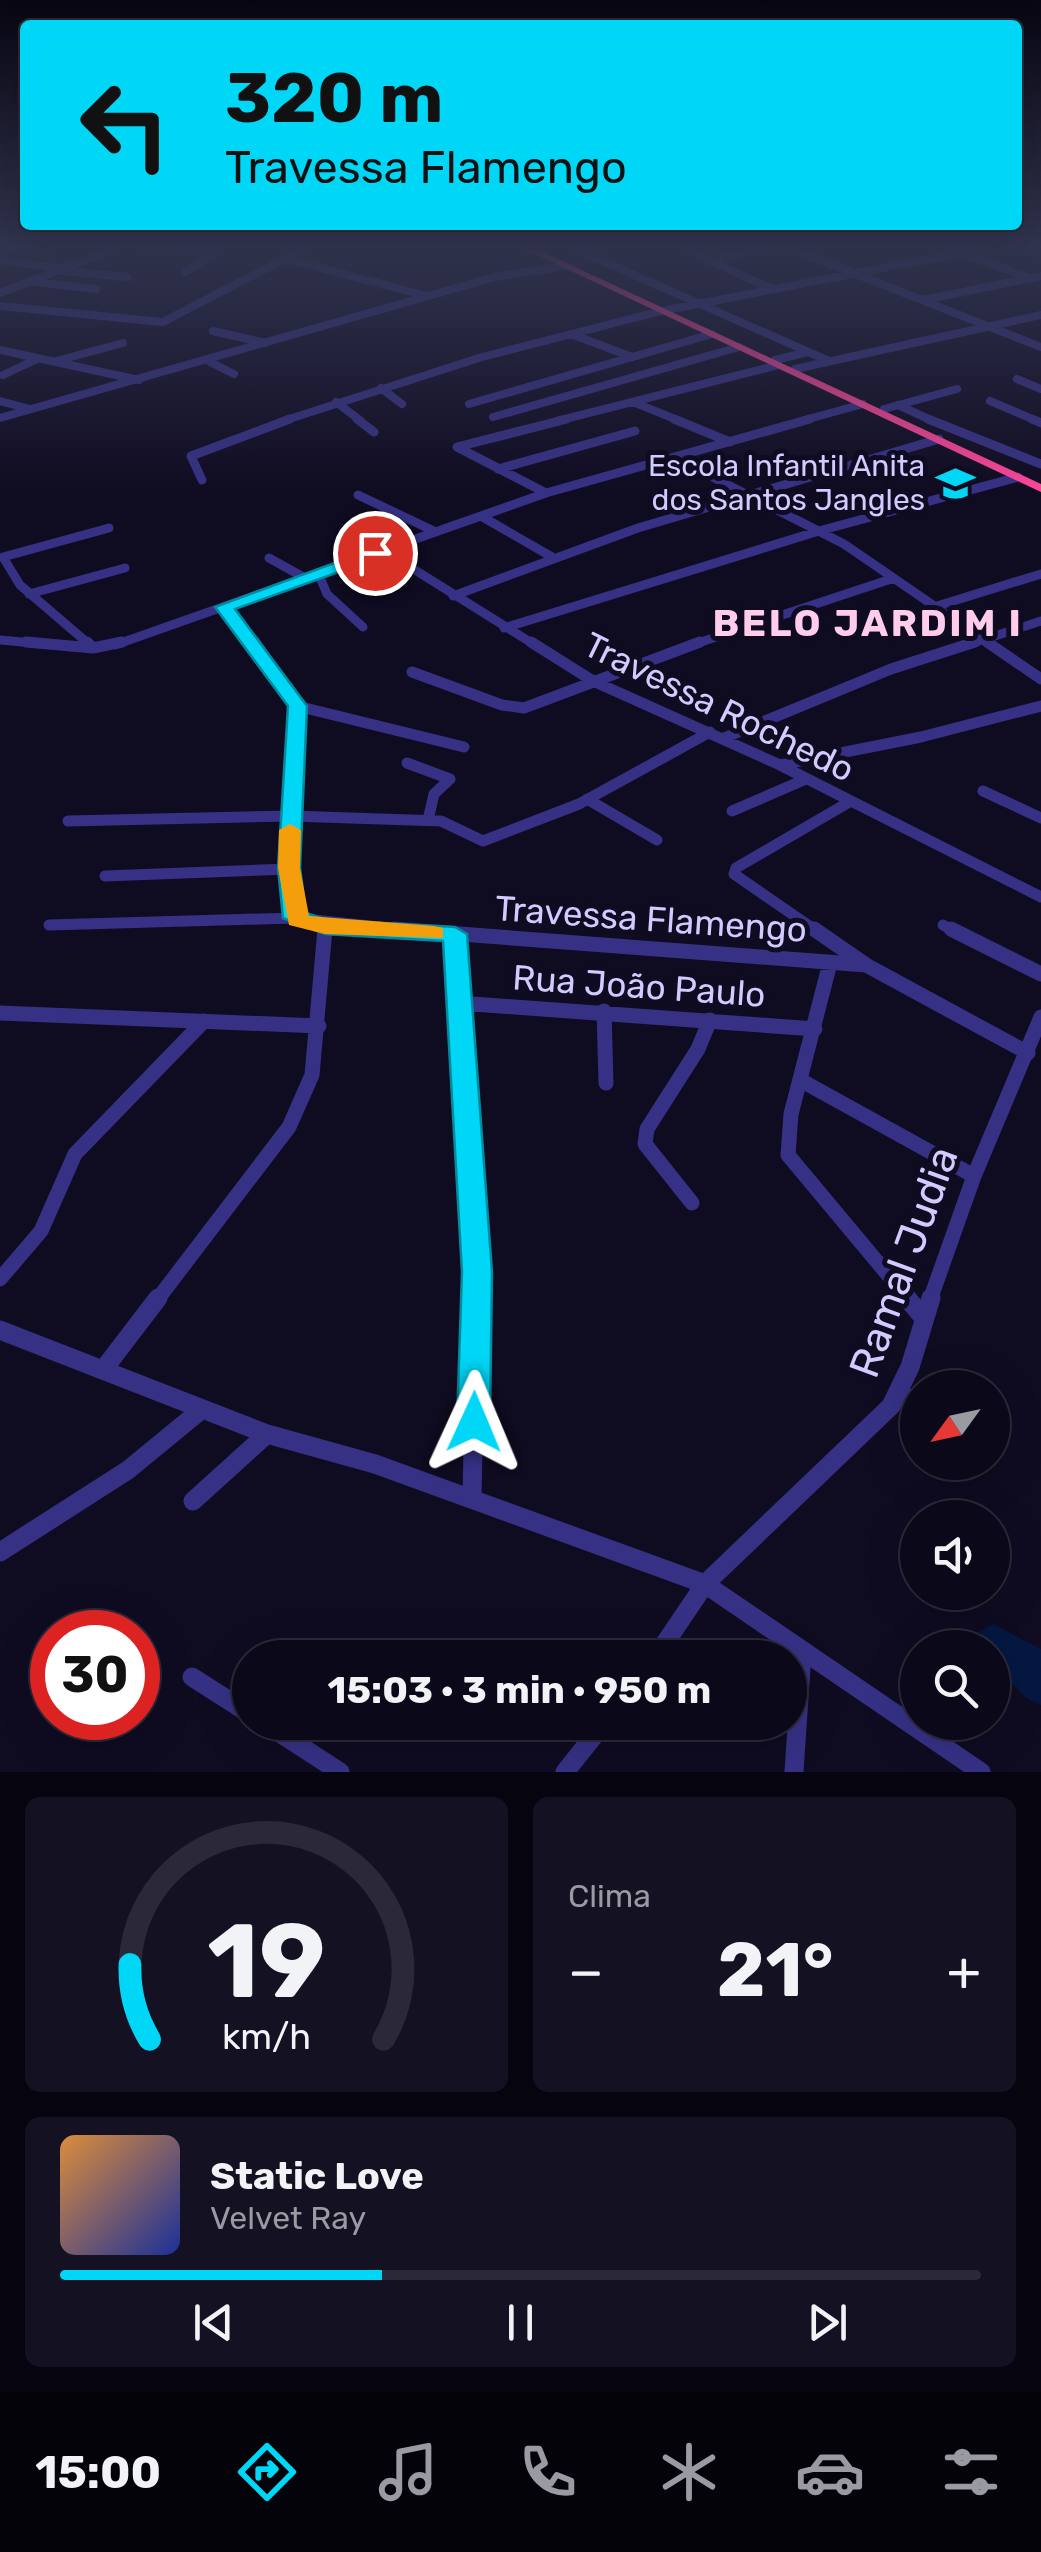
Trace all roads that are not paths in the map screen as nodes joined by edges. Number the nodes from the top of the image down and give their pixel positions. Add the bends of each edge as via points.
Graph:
1 (319, 329) edge
2 (586, 329) edge
3 (701, 329) edge
4 (704, 329) edge
5 (755, 329) edge
6 (976, 329) edge
7 (995, 329) edge
8 (213, 331) dead end
9 (569, 333) junction
10 (712, 334) junction
11 (123, 343) dead end
12 (267, 344) junction
13 (739, 347) junction
14 (1041, 347) edge
15 (0, 350) edge
16 (808, 352) junction
17 (646, 354) junction
18 (632, 357) junction
19 (40, 358) junction
20 (54, 361) junction
21 (828, 361) junction
22 (210, 362) junction
23 (776, 363) junction
24 (678, 365) junction
25 (795, 369) junction
26 (234, 374) dead end
27 (3, 375) dead end
28 (1017, 379) dead end
29 (142, 380) junction
30 (381, 388) junction
31 (957, 389) dead end
32 (1041, 389) edge
33 (0, 401) edge
34 (990, 401) dead end
35 (336, 402) junction
36 (633, 402) junction
37 (402, 404) dead end
38 (469, 404) dead end
39 (863, 404) junction
40 (898, 405) junction
41 (884, 408) junction
42 (32, 410) junction
43 (493, 417) dead end
44 (0, 418) edge
45 (1041, 423) edge
46 (635, 431) dead end
47 (374, 432) dead end
48 (939, 439) junction
49 (730, 442) junction
50 (675, 458) junction
51 (1000, 464) junction
52 (1041, 464) edge
53 (498, 470) junction
54 (1018, 477) junction
55 (1041, 479) edge
56 (202, 480) dead end
57 (1041, 488) edge
58 (546, 493) junction
59 (745, 495) junction
60 (358, 496) dead end
61 (481, 516) junction
62 (109, 528) dead end
63 (436, 532) junction
64 (819, 532) junction
65 (383, 550) junction
66 (552, 557) junction
67 (269, 558) dead end
68 (125, 568) dead end
69 (318, 574) junction
70 (1041, 574) edge
71 (305, 578) junction
72 (894, 578) junction
73 (29, 594) junction
74 (454, 596) junction
75 (937, 606) junction
76 (224, 607) junction
77 (1041, 621) edge
78 (364, 627) dead end
79 (504, 628) junction
80 (0, 640) edge
81 (984, 640) junction
82 (93, 648) junction
83 (412, 672) dead end
84 (1041, 679) edge
85 (593, 681) junction
86 (297, 706) junction
87 (1041, 706) edge
88 (710, 732) junction
89 (724, 738) junction
90 (464, 747) dead end
91 (407, 762) dead end
92 (780, 765) junction
93 (806, 779) junction
94 (983, 791) dead end
95 (587, 798) junction
96 (852, 801) junction
97 (732, 811) dead end
98 (290, 816) junction
99 (1041, 818) edge
100 (428, 820) junction
101 (68, 821) dead end
102 (657, 840) dead end
103 (289, 868) junction
104 (105, 876) dead end
105 (1041, 897) edge
106 (295, 918) junction
107 (943, 925) dead end
108 (49, 926) dead end
109 (318, 926) junction
110 (455, 934) junction
111 (830, 963) junction
112 (866, 966) junction
113 (1041, 974) edge
114 (459, 1004) junction
115 (604, 1011) junction
116 (0, 1013) edge
117 (1041, 1017) edge
118 (204, 1020) junction
119 (710, 1020) junction
120 (318, 1026) junction
121 (815, 1028) junction
122 (1028, 1052) junction
123 (802, 1081) junction
124 (606, 1083) dead end
125 (974, 1176) junction
126 (692, 1203) dead end
127 (0, 1279) edge
128 (922, 1316) junction
129 (0, 1330) edge
130 (103, 1370) junction
131 (899, 1392) joint
132 (201, 1410) junction
133 (268, 1434) junction
134 (472, 1498) junction
135 (193, 1501) dead end
136 (0, 1552) edge
137 (705, 1584) junction
138 (667, 1640) edge
139 (785, 1640) edge
140 (807, 1655) edge
141 (192, 1676) dead end
142 (232, 1702) edge
143 (291, 1740) edge
144 (591, 1740) edge
145 (796, 1740) edge
146 (976, 1770) edge
147 (340, 1772) edge
148 (565, 1772) edge
149 (794, 1772) edge

1 - 12 street
2 - 9 street
3 - 10 highway
4 - 23 highway
5 - 16 street
6 - 21 street
7 - 14 street
8 - 12 street
9 - 18 street
9 - 30 street
10 - 13 highway
10 - 17 street
11 - 20 street
12 - 22 street
13 - 23 highway
13 - 24 street
15 - 19 street
16 - 21 street
16 - 23 street
17 - 18 street
17 - 24 street
18 - 38 street
19 - 20 street
19 - 27 street
20 - 29 street
21 - 25 street
22 - 26 street
22 - 29 street
23 - 25 highway
23 - 36 street
23 - 39 highway
24 - 43 street
25 - 41 highway
28 - 32 street
29 - 42 street
30 - 35 street
30 - 37 street
31 - 40 street
33 - 42 street
34 - 45 street
35 - 47 street
35 - 56 street via 189,460
36 - 49 street
36 - 53 street via 458,446
39 - 48 highway
39 - 49 street
40 - 41 street
40 - 52 street
41 - 51 highway
42 - 44 street
46 - 53 street
48 - 51 highway
48 - 59 street
49 - 50 street
50 - 58 street
50 - 59 street
51 - 54 highway
51 - 55 highway
53 - 58 street
54 - 57 highway
54 - 64 street
58 - 61 street
59 - 64 street
59 - 66 street
60 - 63 street
61 - 63 street
61 - 66 street
62 - 73 street via 4,554
63 - 65 street
64 - 72 street
64 - 79 street
65 - 69 street
65 - 74 street, Travessa Rochedo
66 - 74 street
67 - 71 street
68 - 73 street
69 - 71 street
69 - 78 street via 327,594
70 - 75 street
71 - 76 street
72 - 75 street
72 - 85 street
73 - 82 street
74 - 79 street, Travessa Rochedo
75 - 81 street
76 - 82 street
76 - 86 street
77 - 81 street
79 - 85 street, Travessa Rochedo
80 - 82 street
81 - 84 street
81 - 89 street
83 - 85 street via 520,709
85 - 88 street, Travessa Rochedo
86 - 90 street
86 - 98 street
87 - 92 street
88 - 89 street, Travessa Rochedo
88 - 95 street
89 - 92 street, Travessa Rochedo
91 - 100 street via 450,779 434,794
92 - 93 street, Travessa Rochedo
93 - 96 street, Travessa Rochedo
93 - 97 street
94 - 99 street
95 - 100 street via 482,841 447,822
95 - 102 street
96 - 105 street, Travessa Rochedo
96 - 112 street, Travessa Flamengo via 734,874
98 - 100 street
98 - 101 street
98 - 103 street
103 - 104 street
103 - 106 street
106 - 108 street
106 - 109 street
107 - 113 street
109 - 110 street, Travessa Flamengo
109 - 120 street
110 - 111 street, Travessa Flamengo
110 - 114 street
111 - 112 street, Travessa Flamengo
111 - 121 street
112 - 122 street, Travessa Flamengo
114 - 115 street, Rua João Paulo
114 - 134 street via 477,1272
115 - 119 street, Rua João Paulo
115 - 124 street
116 - 118 street
117 - 122 street, Ramal Judia
118 - 120 street
118 - 127 street via 76,1154 41,1231
119 - 121 street, Rua João Paulo
119 - 126 street via 647,1129 648,1152
120 - 130 street via 312,1074 289,1127
121 - 123 street
122 - 125 street, Ramal Judia
123 - 125 street
123 - 128 street via 788,1156
125 - 128 street, Ramal Judia
128 - 131 street, Ramal Judia
129 - 130 street
130 - 132 street
131 - 137 street, Ramal Judia via 854,1446
132 - 133 street
132 - 136 street via 128,1470
133 - 134 street
133 - 135 street
134 - 137 street
137 - 138 street, Ramal Judia
137 - 139 street
140 - 146 street
141 - 142 street
143 - 147 street
144 - 148 street
145 - 149 street

